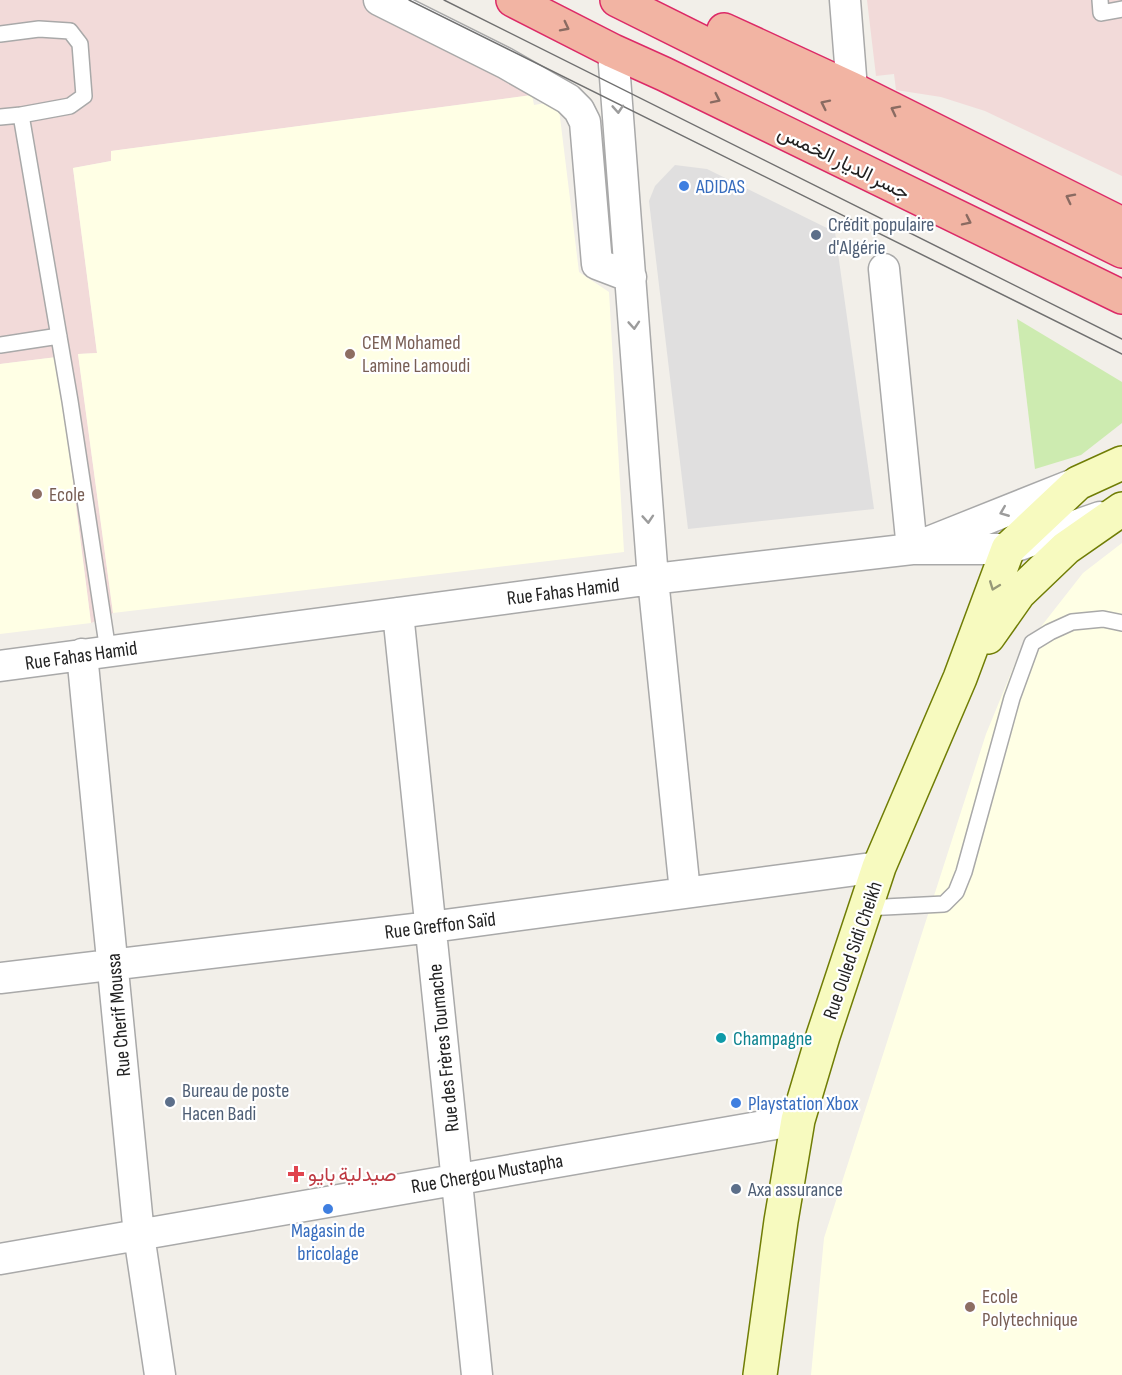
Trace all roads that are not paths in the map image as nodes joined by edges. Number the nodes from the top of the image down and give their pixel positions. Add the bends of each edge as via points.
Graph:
1 (379, 0) edge
2 (513, 0) edge
3 (617, 0) edge
4 (657, 0) edge
5 (845, 0) edge
6 (1100, 0) edge
7 (1122, 9) edge
8 (0, 34) edge
9 (612, 51) junction
10 (852, 89) junction
11 (21, 115) junction
12 (0, 117) edge
13 (1122, 224) edge
14 (1122, 251) edge
15 (884, 269) dead end
16 (631, 276) junction
17 (1122, 297) edge
18 (59, 336) junction
19 (0, 345) edge
20 (1122, 463) edge
21 (1078, 483) junction
22 (1122, 509) edge
23 (912, 549) junction
24 (1008, 549) junction
25 (653, 579) junction
26 (398, 613) junction
27 (1122, 623) edge
28 (95, 652) junction
29 (0, 666) edge
30 (960, 678) junction
31 (879, 867) junction
32 (685, 892) junction
33 (865, 908) junction
34 (431, 927) junction
35 (113, 964) junction
36 (0, 978) edge
37 (798, 1120) junction
38 (456, 1178) junction
39 (139, 1235) junction
40 (0, 1259) edge
41 (160, 1375) edge
42 (477, 1375) edge
43 (760, 1375) edge

1 - 16 street via 505,63 568,99 579,110 585,122 597,264
2 -> 9 highway, جسر الديار الخمس
14 -> 3 highway
4 - 10 highway
5 - 10 street
6 - 7 lane via 1101,13
8 - 11 lane via 39,29 70,31 80,44 84,96 70,106
9 -> 16 street
9 -> 17 highway, جسر الديار الخمس
13 -> 10 highway
11 - 12 lane
11 - 18 lane
15 - 23 street
16 -> 25 street
18 - 19 lane
18 - 28 lane
20 - 21 main road, Rue Ouled Sidi Cheikh
21 -> 23 street
21 - 24 main road, Rue Ouled Sidi Cheikh
22 - 24 street, Rue Fahas Hamid
22 - 30 main road, Rue Ouled Sidi Cheikh via 1066,548 1019,593
23 - 24 street, Rue Fahas Hamid
23 - 25 street, Rue Fahas Hamid
24 -> 30 main road, Rue Ouled Sidi Cheikh
25 - 26 street, Rue Fahas Hamid
25 - 32 street
26 - 28 street, Rue Fahas Hamid
26 - 34 street, Rue des Frères Toumache
27 - 33 lane via 1103,619 1072,622 1032,644 1012,698 956,892 944,904
28 - 29 street, Rue Fahas Hamid
28 - 35 street, Rue Cherif Moussa
30 - 31 main road, Rue Ouled Sidi Cheikh
31 - 32 street, Rue Greffon Saïd
31 - 33 main road, Rue Ouled Sidi Cheikh
32 - 34 street, Rue Greffon Saïd
33 - 37 main road, Rue Ouled Sidi Cheikh
34 - 35 street, Rue Greffon Saïd
34 - 38 street, Rue des Frères Toumache
35 - 36 street, Rue Greffon Saïd
35 - 39 street, Rue Cherif Moussa
37 - 38 street, Rue Chergou Mustapha
37 - 43 main road, Rue Ouled Sidi Cheikh
38 - 39 street, Rue Chergou Mustapha
38 - 42 street, Rue des Frères Toumache
39 - 40 street, Rue Chergou Mustapha
39 - 41 street, Rue Cherif Moussa

